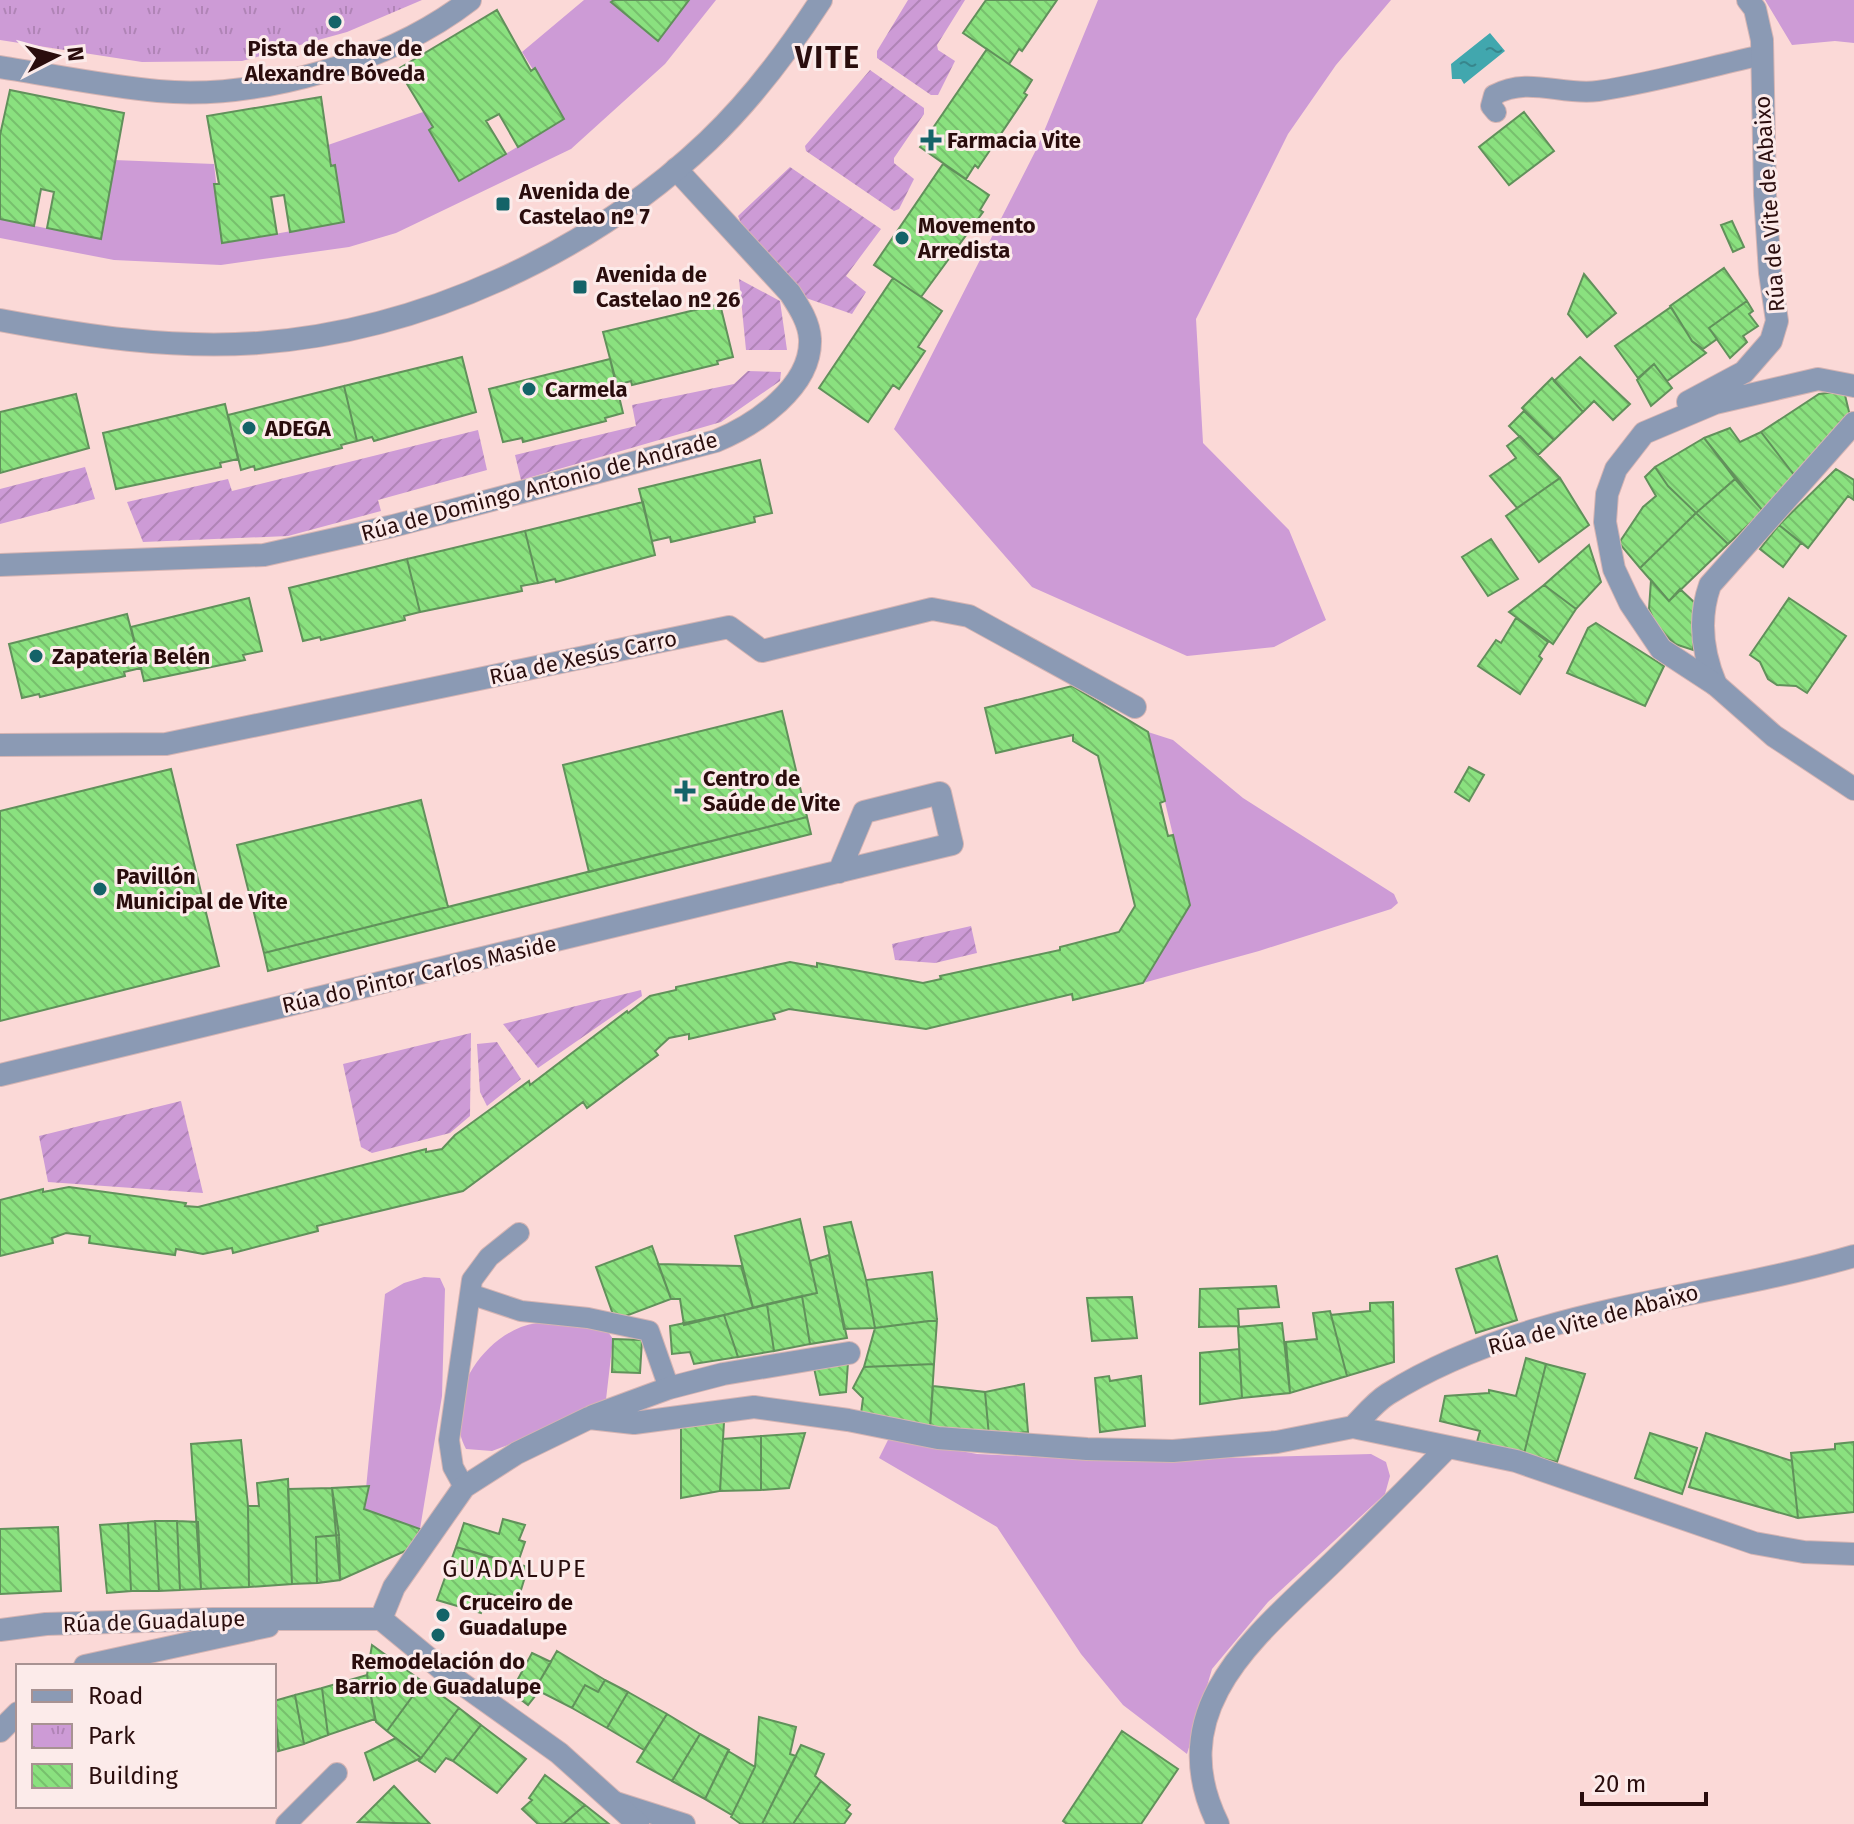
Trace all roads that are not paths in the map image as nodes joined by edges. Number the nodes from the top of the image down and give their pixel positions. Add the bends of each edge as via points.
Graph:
1 (470, 0) edge
2 (821, 0) edge
3 (1748, 0) edge
4 (1762, 55) junction
5 (0, 67) edge
6 (1496, 112) dead end
7 (676, 169) junction
8 (0, 320) edge
9 (1854, 386) edge
10 (1687, 415) junction
11 (1854, 423) edge
12 (0, 565) edge
13 (1716, 685) junction
14 (1135, 707) dead end
15 (0, 745) edge
16 (1854, 789) edge
17 (839, 872) junction
18 (0, 1075) edge
19 (519, 1233) dead end
20 (1854, 1256) edge
21 (470, 1294) junction
22 (849, 1353) dead end
23 (669, 1388) junction
24 (589, 1418) junction
25 (1353, 1427) junction
26 (1446, 1449) junction
27 (464, 1487) junction
28 (1854, 1554) edge
29 (308, 1616) junction
30 (381, 1619) junction
31 (0, 1630) edge
32 (95, 1664) edge
33 (16, 1715) edge
34 (0, 1731) edge
35 (337, 1773) dead end
36 (611, 1800) junction
37 (286, 1824) edge
38 (638, 1824) edge
39 (685, 1824) edge
40 (1218, 1824) edge

1 - 5 street via 371,56 287,81 160,91
2 - 7 street via 763,81
3 - 4 street, Rúa de Vite de Abaixo via 1755,9
4 - 6 lane via 1594,91 1509,87 1494,95 1491,106
4 - 10 street, Rúa de Vite de Abaixo via 1765,195 1777,321 1758,358 1744,372 1688,402
7 - 8 street via 602,223 512,273 413,311 329,334 256,343 155,343
7 - 12 street, Rúa de Domingo Antonio de Andrade via 790,293 805,316 810,340 798,378 765,413 731,435 264,555
9 - 10 street, Rúa de Vite de Abaixo via 1818,379 1715,403
10 - 13 street, Rúa de Vite de Abaixo via 1644,433 1627,450 1607,494 1605,522 1614,569 1661,649
11 - 13 street via 1710,585 1702,607 1704,657
13 - 16 street, Rúa de Vite de Abaixo via 1774,736
14 - 15 street, Rúa de Xesús Carro via 969,616 932,609 762,651 729,627 166,744
17 - 17 street, Rúa do Pintor Carlos Maside via 952,844 940,793 864,812
17 - 18 street, Rúa do Pintor Carlos Maside
19 - 21 lane via 489,1257 472,1280
20 - 25 street, Rúa de Vite de Abaixo via 1599,1314 1482,1347 1386,1395
21 - 23 lane via 521,1311 649,1331
21 - 27 lane via 449,1440 453,1467
22 - 23 street
23 - 24 street
24 - 25 street via 634,1423 754,1407 938,1438 1173,1451 1277,1442
24 - 27 street via 517,1453
25 - 26 street
26 - 28 street via 1516,1461 1754,1543
26 - 40 street via 1260,1629 1225,1676 1199,1746 1199,1776
27 - 30 street via 394,1587
29 - 30 street, Rúa de Guadalupe
29 - 31 street, Rúa de Guadalupe
29 - 32 street, Rúa de Guadalupe
30 - 36 street via 559,1753
33 - 34 street
35 - 37 lane
36 - 38 street
36 - 39 lane

